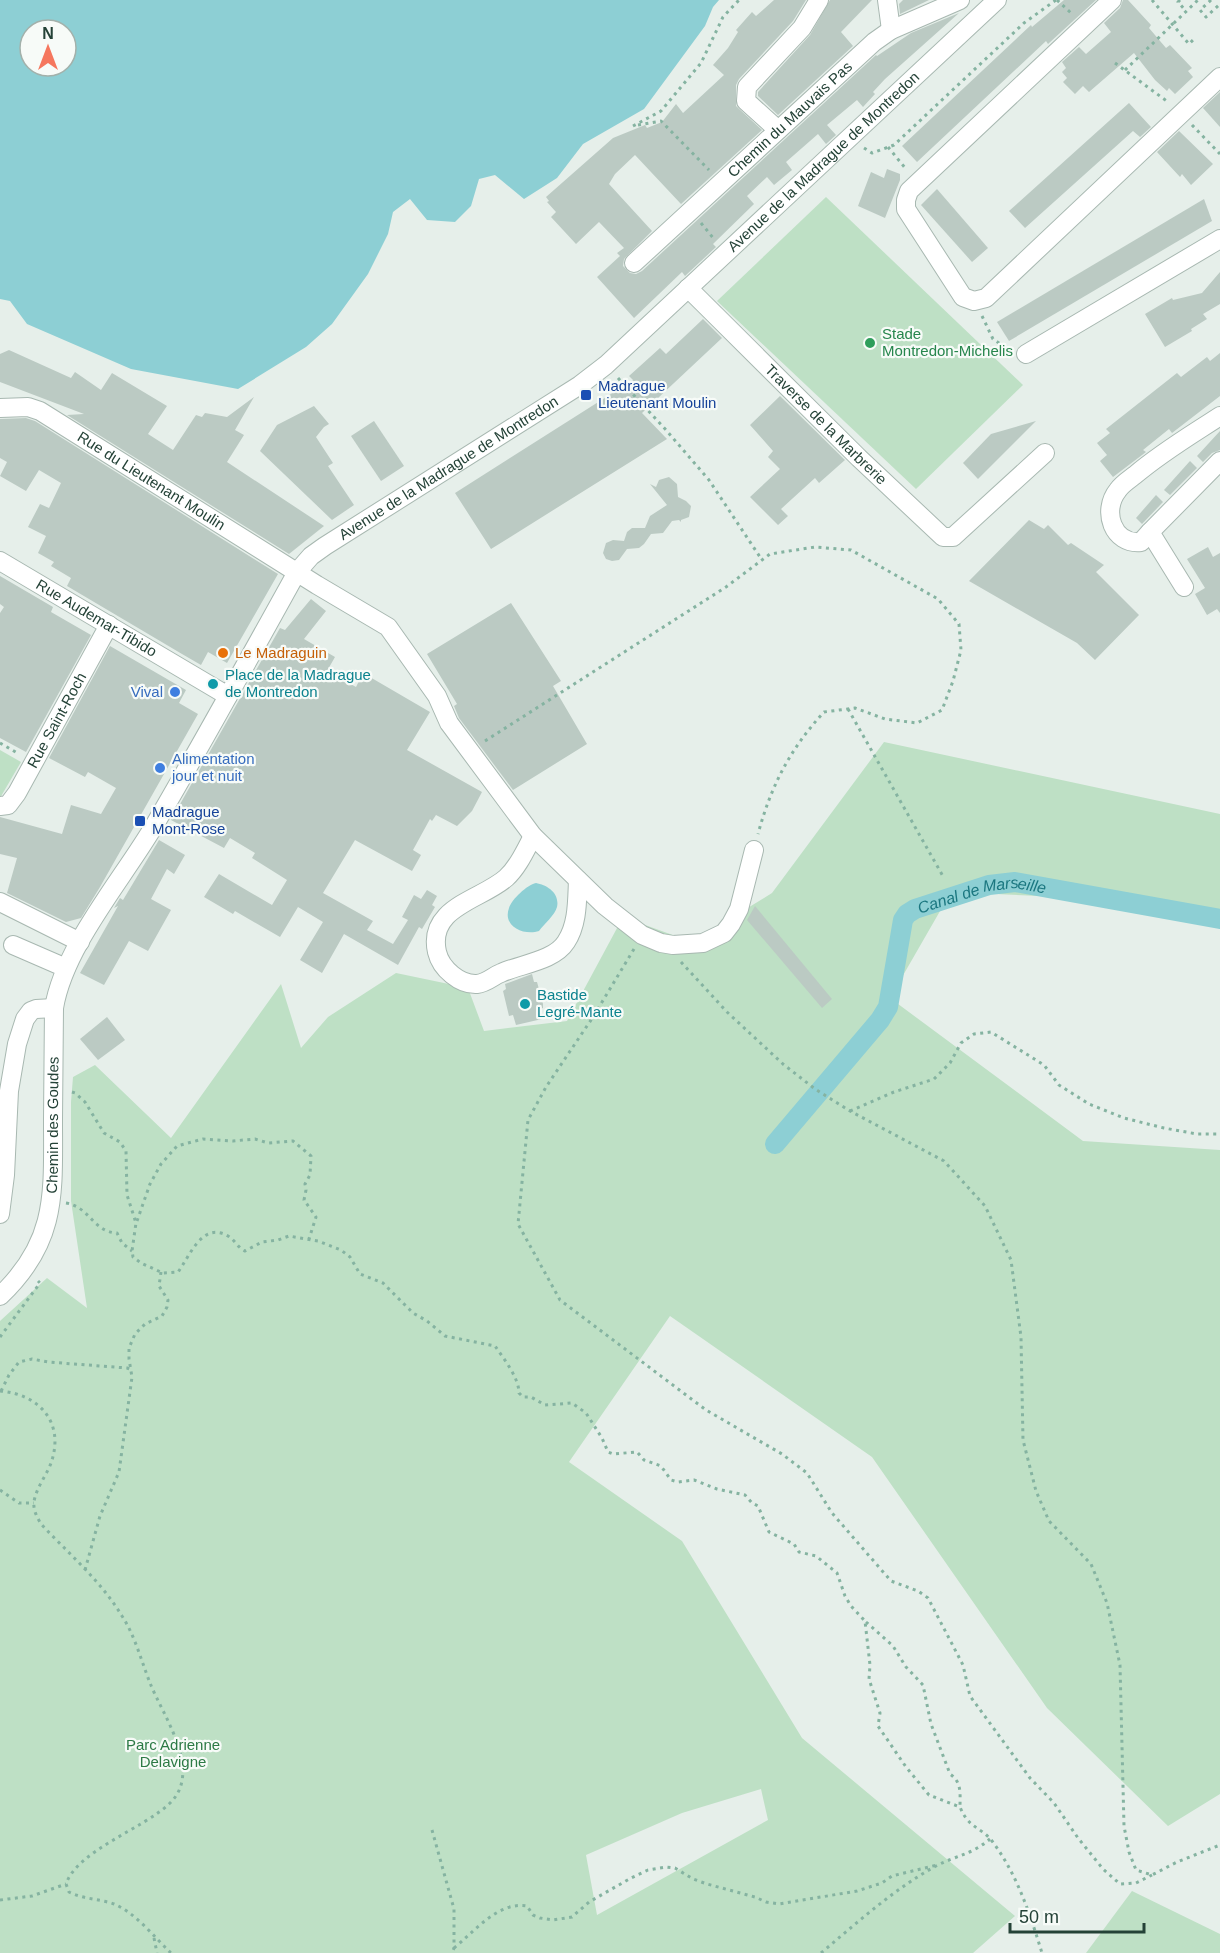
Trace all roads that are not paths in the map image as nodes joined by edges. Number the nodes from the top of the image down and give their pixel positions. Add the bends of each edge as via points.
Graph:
1 (819, 0) edge
2 (887, 0) edge
3 (960, 0) edge
4 (997, 0) edge
5 (1112, 0) edge
6 (891, 30) junction
7 (1220, 77) edge
8 (778, 130) junction
9 (1220, 239) edge
10 (634, 262) dead end
11 (688, 288) junction
12 (1026, 354) road end
13 (0, 408) edge
14 (1220, 416) edge
15 (1045, 453) dead end
16 (1219, 465) edge
17 (1150, 532) junction
18 (2, 566) edge
19 (297, 572) junction
20 (1184, 587) dead end
21 (109, 626) junction
22 (228, 696) junction
23 (0, 806) edge
24 (533, 836) junction
25 (754, 850) road end
26 (578, 880) junction
27 (0, 902) edge
28 (80, 942) junction
29 (13, 945) dead end
30 (66, 968) junction
31 (54, 1008) junction
32 (0, 1214) edge
33 (0, 1296) edge

1 - 8 street via 802,28 747,87 746,101
2 - 6 street
3 - 6 street, Chemin du Mauvais Pas
4 - 11 street, Avenue de la Madrague de Montredon
5 - 7 street via 909,191 906,209 963,297 974,301 986,298
6 - 8 street, Chemin du Mauvais Pas
8 - 10 street, Chemin du Mauvais Pas
9 - 12 street
11 - 15 street, Traverse de la Marbrerie via 941,535 950,539 968,525
11 - 19 street, Avenue de la Madrague de Montredon via 580,385 316,552
13 - 19 street, Rue du Lieutenant Moulin via 28,406 40,411
14 - 17 street via 1155,458 1118,489 1110,502 1116,534 1131,543 1142,542
16 - 17 street
17 - 20 street
18 - 21 street, Rue Audemar-Tibido
19 - 22 street, Avenue de la Madrague de Montredon
19 - 24 street, Rue du Lieutenant Moulin via 388,627 437,696 446,717
21 - 22 street, Rue Audemar-Tibido
21 - 23 street, Rue Saint-Roch via 17,793 8,805
22 - 28 street, Avenue de la Madrague de Montredon
24 - 26 street, Rue du Lieutenant Moulin
24 - 26 street via 507,877 457,906 444,919 437,935 437,951 450,972 470,984 479,984 559,950 568,940 574,921
25 - 26 street, Rue du Lieutenant Moulin via 739,909 731,924 724,933 703,943 674,945 642,935
27 - 28 street
28 - 30 street, Chemin des Goudes
29 - 30 street
30 - 31 street, Chemin des Goudes
31 - 32 street via 31,1011 17,1044 6,1118
31 - 33 street, Chemin des Goudes via 52,1200 43,1237 25,1269

